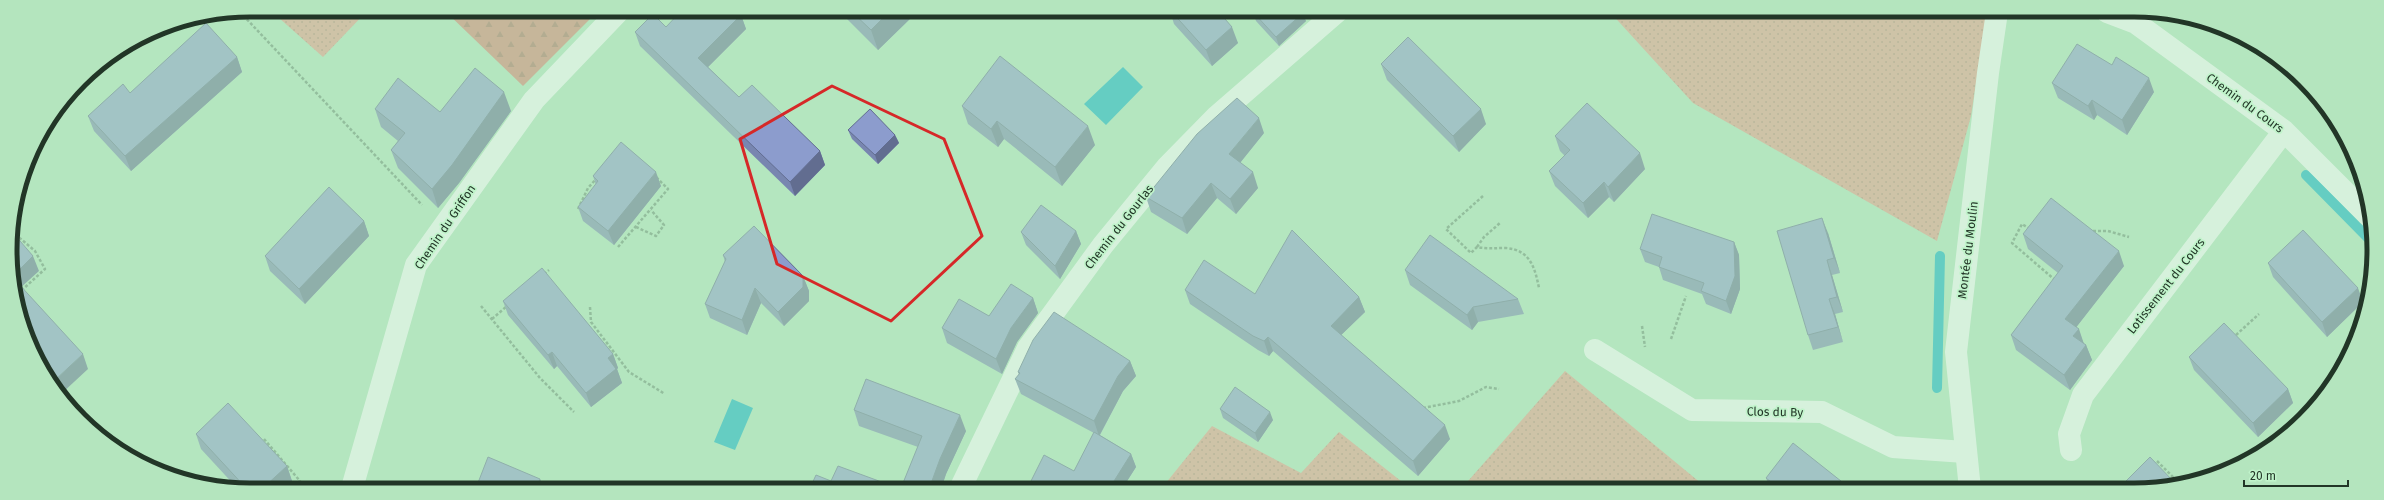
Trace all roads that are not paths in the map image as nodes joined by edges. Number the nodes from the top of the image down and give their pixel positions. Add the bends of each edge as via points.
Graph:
1 (613, 17) edge
2 (1331, 17) edge
3 (1996, 17) edge
4 (2120, 17) edge
5 (2284, 131) junction
6 (2364, 211) edge
7 (1595, 350) dead end
8 (2071, 450) dead end
9 (1964, 452) junction
10 (353, 483) edge
11 (962, 483) edge
12 (1969, 483) edge

1 - 10 street, Chemin du Griffon via 534,100 416,265
2 - 11 street, Chemin du Gourlas via 1217,116 1167,167 1102,245 1028,348
3 - 9 street, Montée du Moulin via 1956,352
4 - 5 street, Chemin du Cours via 2136,23
5 - 6 street, Chemin du Cours
5 - 8 street, Lotissement du Cours via 2083,394 2069,434
7 - 9 street, Clos du By via 1692,410 1822,412 1893,447
9 - 12 street, Montée du Moulin

